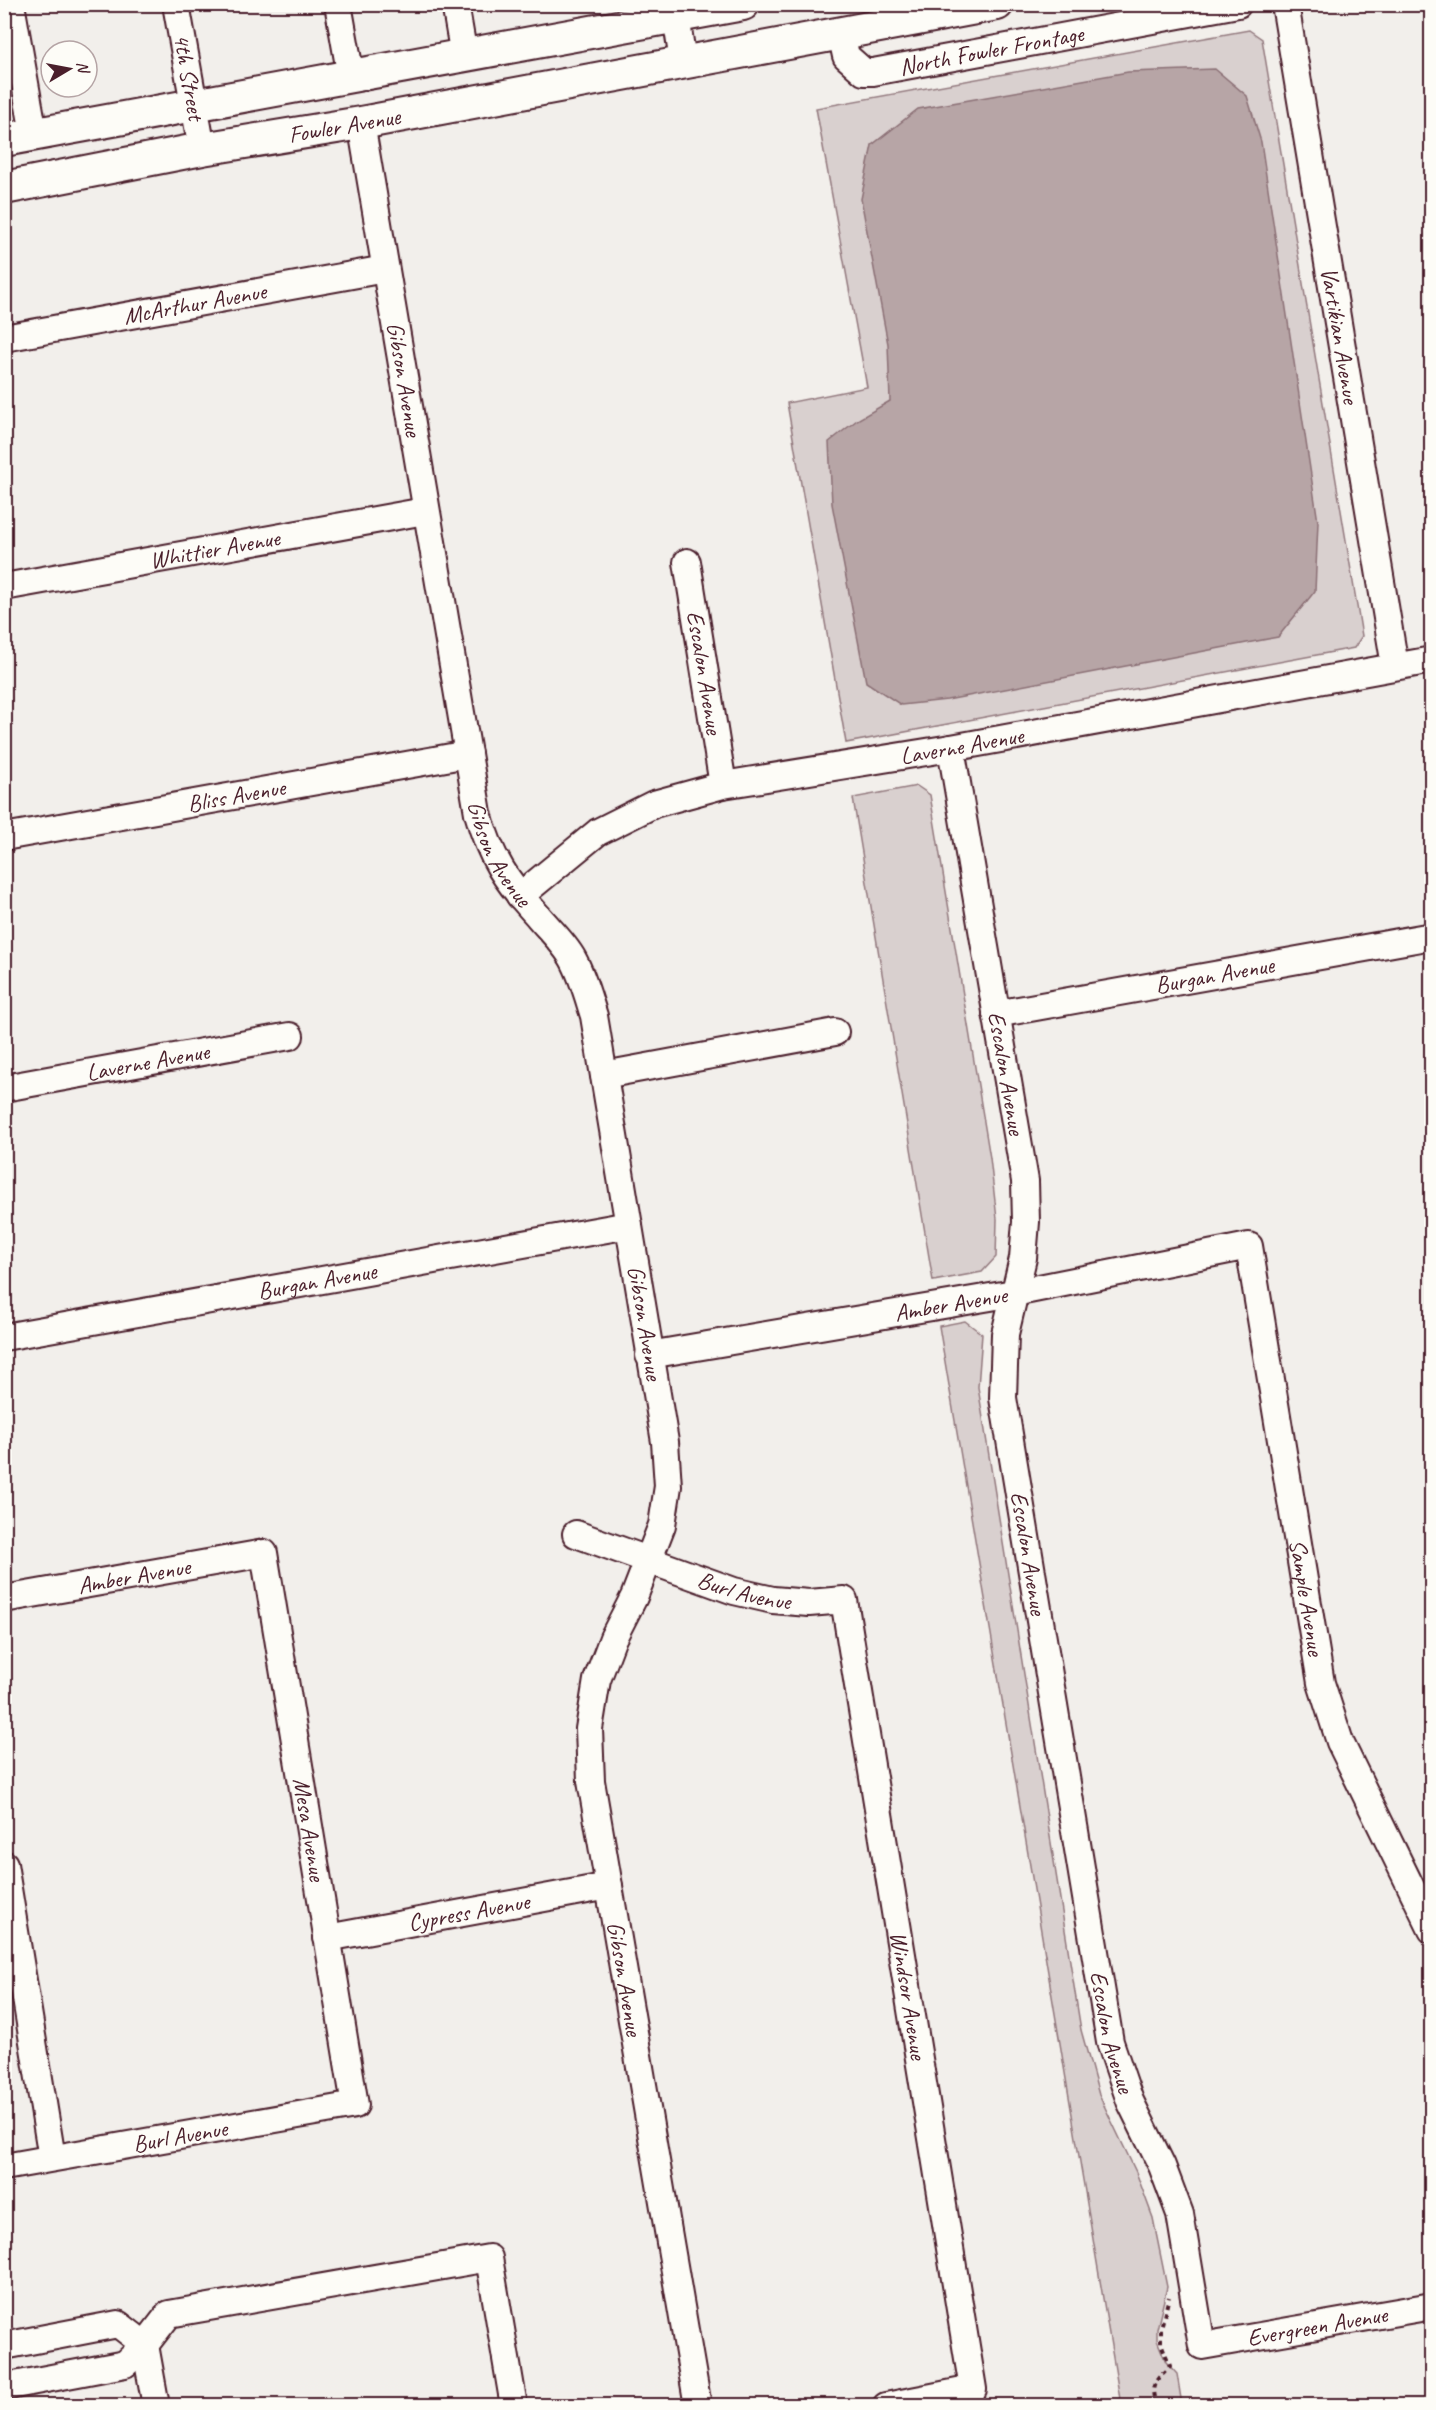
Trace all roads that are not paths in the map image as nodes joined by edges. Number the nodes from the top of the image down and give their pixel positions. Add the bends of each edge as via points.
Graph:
1 (11, 4) edge
2 (176, 4) edge
3 (338, 4) edge
4 (455, 4) edge
5 (743, 4) edge
6 (997, 4) edge
7 (1238, 4) edge
8 (1285, 4) edge
9 (675, 11) edge
10 (841, 33) junction
11 (464, 56) junction
12 (684, 61) junction
13 (351, 77) junction
14 (194, 105) junction
15 (361, 123) junction
16 (19, 137) edge
17 (202, 149) junction
18 (4, 188) edge
19 (385, 269) junction
20 (4, 338) edge
21 (425, 511) junction
22 (687, 562) dead end
23 (4, 587) edge
24 (1431, 660) edge
25 (1395, 666) junction
26 (951, 748) junction
27 (468, 754) junction
28 (723, 785) junction
29 (4, 837) edge
30 (520, 896) junction
31 (1431, 936) edge
32 (996, 1014) junction
33 (835, 1032) dead end
34 (290, 1036) dead end
35 (604, 1075) junction
36 (4, 1088) edge
37 (629, 1225) junction
38 (1249, 1246) joint
39 (1014, 1293) junction
40 (4, 1337) edge
41 (650, 1355) junction
42 (576, 1534) dead end
43 (264, 1553) joint
44 (649, 1560) junction
45 (4, 1599) edge
46 (844, 1600) joint
47 (4, 1864) edge
48 (609, 1886) junction
49 (1431, 1930) edge
50 (327, 1938) junction
51 (355, 2105) joint
52 (51, 2158) junction
53 (4, 2167) edge
54 (1431, 2306) edge
55 (145, 2345) junction
56 (4, 2346) edge
57 (1202, 2346) joint
58 (4, 2387) edge
59 (156, 2406) edge
60 (514, 2406) edge
61 (698, 2406) edge
62 (886, 2406) edge

1 - 16 street
2 - 14 street, 4th Street
3 - 13 street
4 - 11 street
5 - 9 main road, Fowler Avenue
6 - 10 main road, Fowler Avenue
7 - 10 street, North Fowler Frontage via 873,72 864,72 846,56
8 - 25 street, Vartikian Avenue
9 - 11 main road, Fowler Avenue
9 - 12 street
10 - 12 main road, Fowler Avenue
11 - 13 main road, Fowler Avenue
11 - 15 main road via 431,80 380,91 367,99
12 - 15 main road, Fowler Avenue
13 - 14 main road, Fowler Avenue
14 - 16 main road, Fowler Avenue
14 - 17 street, 4th Street
15 - 17 main road, Fowler Avenue
15 - 19 street, Gibson Avenue
17 - 18 main road, Fowler Avenue
19 - 20 street, McArthur Avenue
19 - 21 street, Gibson Avenue
21 - 23 street, Whittier Avenue
21 - 27 street, Gibson Avenue
22 - 28 street, Escalon Avenue
24 - 25 street, Laverne Avenue
25 - 26 street, Laverne Avenue
26 - 28 street, Laverne Avenue
26 - 32 street, Escalon Avenue
27 - 29 street, Bliss Avenue
27 - 30 street, Gibson Avenue via 485,841
28 - 30 street, Laverne Avenue via 654,804 598,832
30 - 35 street, Gibson Avenue via 573,958 594,1016
31 - 32 street, Burgan Avenue
32 - 39 street, Escalon Avenue via 1025,1182 1023,1258
33 - 35 street
34 - 36 street, Laverne Avenue
35 - 37 street, Gibson Avenue
37 - 40 street, Burgan Avenue
37 - 41 street, Gibson Avenue
38 - 39 street, Amber Avenue
38 - 49 street, Sample Avenue via 1321,1683 1340,1742
39 - 41 street, Amber Avenue
39 - 57 street, Escalon Avenue via 1005,1334 1003,1398 1110,2042 1130,2101 1180,2214
41 - 44 street, Gibson Avenue via 665,1442 668,1486 662,1525
42 - 44 street
43 - 45 street, Amber Avenue
43 - 50 street, Mesa Avenue
44 - 46 street, Burl Avenue via 734,1591 772,1600
44 - 48 street, Gibson Avenue via 597,1680 589,1729 591,1781
46 - 62 street, Windsor Avenue via 973,2389
47 - 52 street
48 - 50 street, Cypress Avenue
48 - 61 street, Gibson Avenue
50 - 51 street, Mesa Avenue
51 - 52 street, Burl Avenue
52 - 53 street, Burl Avenue
54 - 57 street, Evergreen Avenue
55 - 56 street via 118,2324
55 - 58 street via 125,2364
55 - 59 street
55 - 60 street via 169,2314 489,2258

